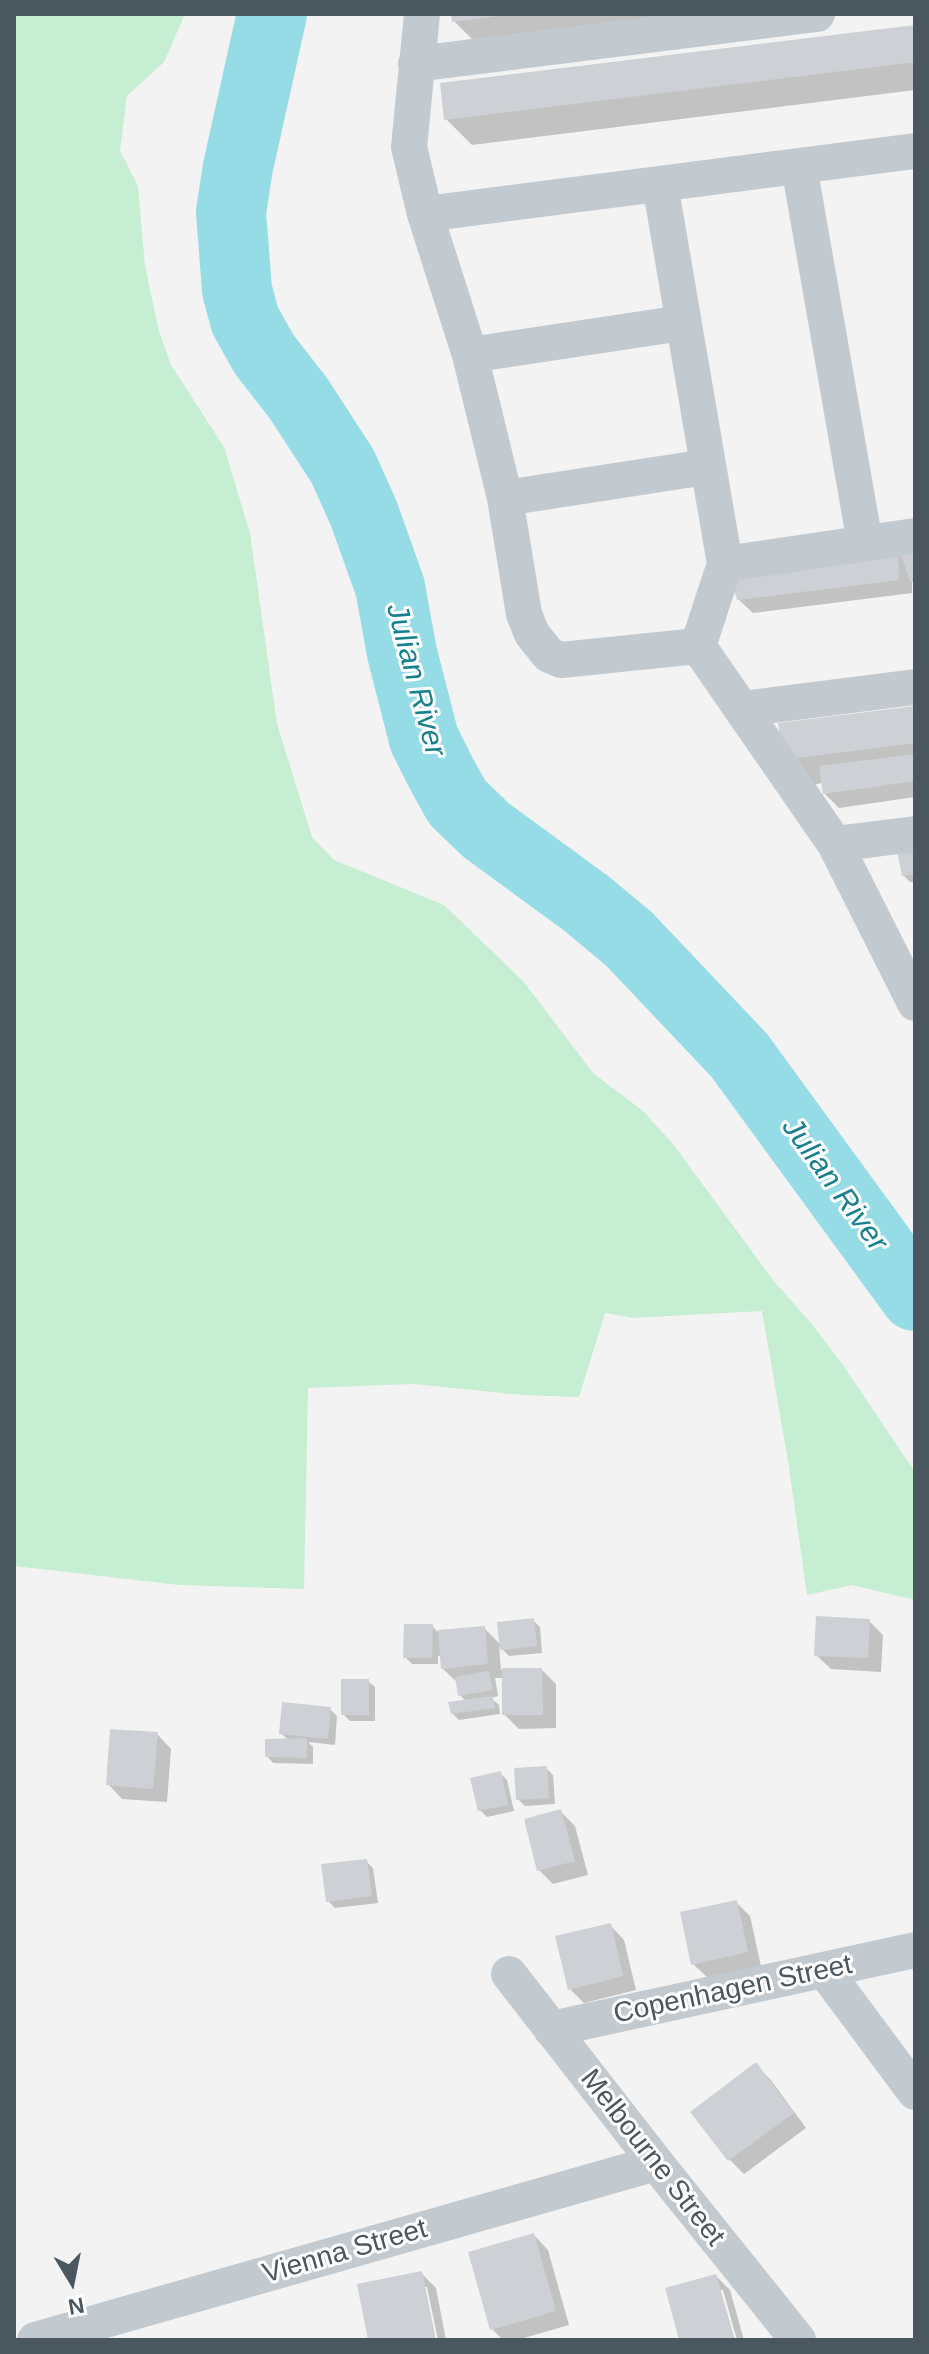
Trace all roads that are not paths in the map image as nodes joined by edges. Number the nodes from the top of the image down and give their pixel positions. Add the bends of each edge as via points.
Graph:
1 (422, 14) edge
2 (817, 14) edge
3 (416, 64) junction
4 (915, 151) edge
5 (799, 166) junction
6 (660, 184) junction
7 (425, 214) junction
8 (682, 323) junction
9 (470, 355) junction
10 (706, 467) junction
11 (505, 498) junction
12 (915, 536) edge
13 (865, 543) junction
14 (725, 564) junction
15 (698, 646) junction
16 (915, 687) edge
17 (742, 709) junction
18 (915, 834) edge
19 (835, 844) junction
20 (907, 966) edge
21 (915, 1003) edge
22 (915, 1950) edge
23 (825, 1971) junction
24 (509, 1974) dead end
25 (551, 2029) junction
26 (915, 2092) edge
27 (656, 2163) junction
28 (35, 2340) edge
29 (798, 2340) edge

1 - 3 street
2 - 3 street
3 - 7 street via 409,147
4 - 5 street
5 - 6 street
5 - 13 street
6 - 7 street
6 - 8 street
7 - 9 street
8 - 9 street
8 - 10 street
9 - 11 street
10 - 11 street
10 - 14 street
11 - 15 street via 524,614 549,655 561,660
12 - 13 street
13 - 14 street
14 - 15 street
15 - 17 street
16 - 17 street
17 - 19 street
18 - 19 street
19 - 20 street
20 - 21 street
22 - 23 street, Copenhagen Street
23 - 25 street, Copenhagen Street
23 - 26 street
24 - 25 street, Melbourne Street
25 - 27 street, Melbourne Street
27 - 28 street, Vienna Street
27 - 29 street, Melbourne Street

